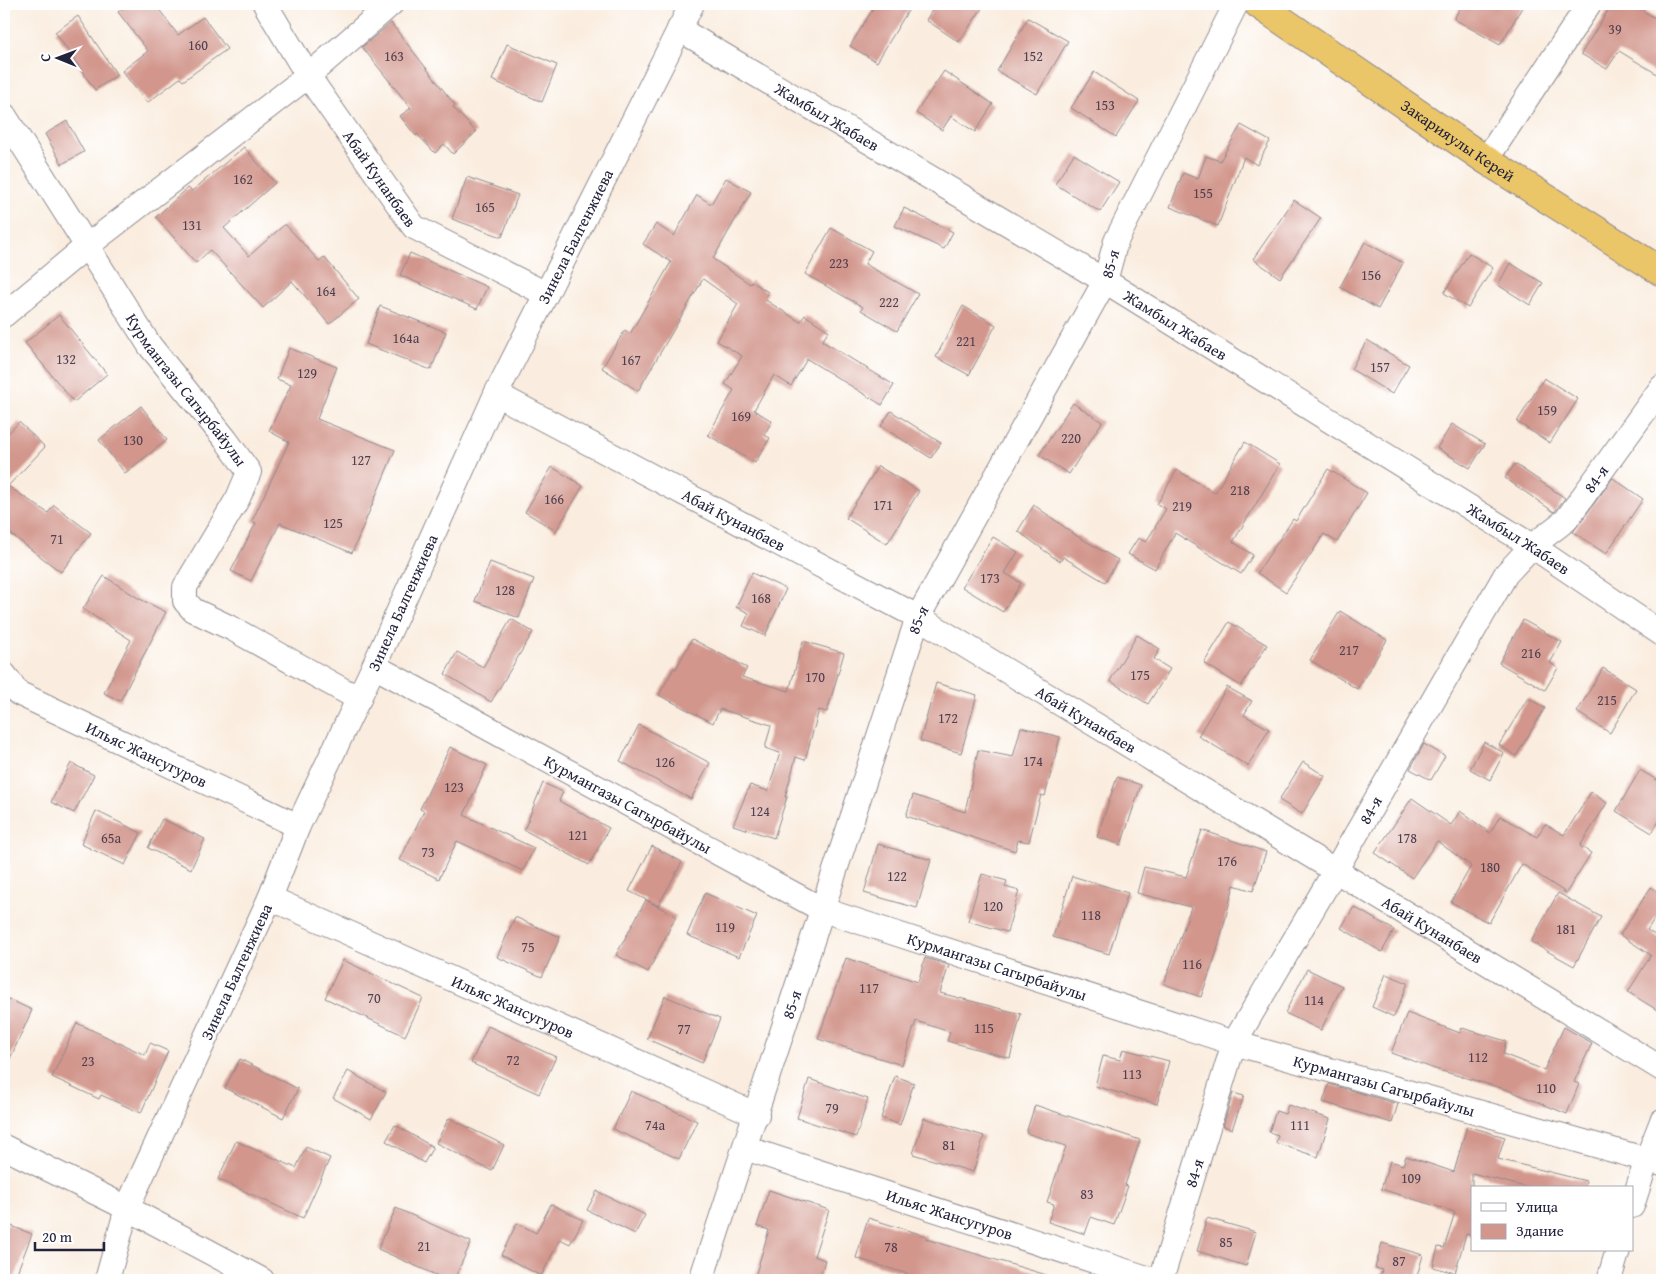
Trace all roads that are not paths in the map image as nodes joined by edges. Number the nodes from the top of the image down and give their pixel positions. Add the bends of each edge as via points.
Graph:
1 (265, 4) edge
2 (390, 4) edge
3 (692, 4) edge
4 (1236, 4) edge
5 (1258, 4) edge
6 (1589, 4) edge
7 (679, 28) junction
8 (308, 76) junction
9 (4, 115) edge
10 (1486, 160) junction
11 (87, 246) junction
12 (1662, 272) edge
13 (1105, 281) junction
14 (546, 294) junction
15 (4, 315) edge
16 (1662, 387) edge
17 (496, 394) junction
18 (1532, 546) junction
19 (918, 617) junction
20 (1662, 634) edge
21 (374, 666) junction
22 (4, 674) edge
23 (359, 699) junction
24 (298, 826) junction
25 (1335, 871) junction
26 (270, 898) junction
27 (823, 910) junction
28 (1234, 1043) junction
29 (1662, 1069) edge
30 (757, 1115) junction
31 (1662, 1121) edge
32 (4, 1147) edge
33 (745, 1148) junction
34 (1655, 1161) edge
35 (1634, 1202) edge
36 (127, 1208) junction
37 (1617, 1252) edge
38 (107, 1280) edge
39 (262, 1280) edge
40 (701, 1280) edge
41 (1153, 1280) edge
42 (1161, 1280) edge
43 (1609, 1280) edge

1 - 8 street, Абай Кунанбаев
2 - 8 street
3 - 7 street, Зинела Балгенжиева
4 - 13 street, 85-я via 1116,241
5 - 10 highway, Закарияулы Керей
6 - 10 street
7 - 13 street, Жамбыл Жабаев
7 - 14 street, Зинела Балгенжиева
8 - 11 street
8 - 14 street, Абай Кунанбаев via 414,227
9 - 11 street, Курмангазы Сагырбайулы
10 - 12 highway, Закарияулы Керей
11 - 15 street
11 - 23 street, Курмангазы Сагырбайулы via 150,346 249,472 238,498 185,587 185,601 192,610
13 - 18 street, Жамбыл Жабаев
13 - 19 street, 85-я
14 - 17 street, Зинела Балгенжиева
16 - 18 street, 84-я via 1566,520
17 - 19 street, Абай Кунанбаев
17 - 21 street, Зинела Балгенжиева
18 - 20 street, Жамбыл Жабаев
18 - 25 street, 84-я via 1506,574
19 - 25 street, Абай Кунанбаев
19 - 27 street, 85-я
21 - 23 street, Зинела Балгенжиева
21 - 27 street, Курмангазы Сагырбайулы
22 - 24 street, Ильяс Жансугуров via 18,693
23 - 24 street, Зинела Балгенжиева
24 - 26 street, Зинела Балгенжиева
25 - 28 street, 84-я
25 - 29 street, Абай Кунанбаев
26 - 30 street, Ильяс Жансугуров
26 - 36 street, Зинела Балгенжиева
27 - 28 street, Курмангазы Сагырбайулы
27 - 30 street, 85-я
28 - 34 street, Курмангазы Сагырбайулы
28 - 42 street, 84-я
30 - 33 street, 85-я
31 - 34 street
32 - 36 street
33 - 40 street, 85-я
33 - 41 street, Ильяс Жансугуров
34 - 35 street
36 - 38 street, Зинела Балгенжиева
36 - 39 street
37 - 43 street

